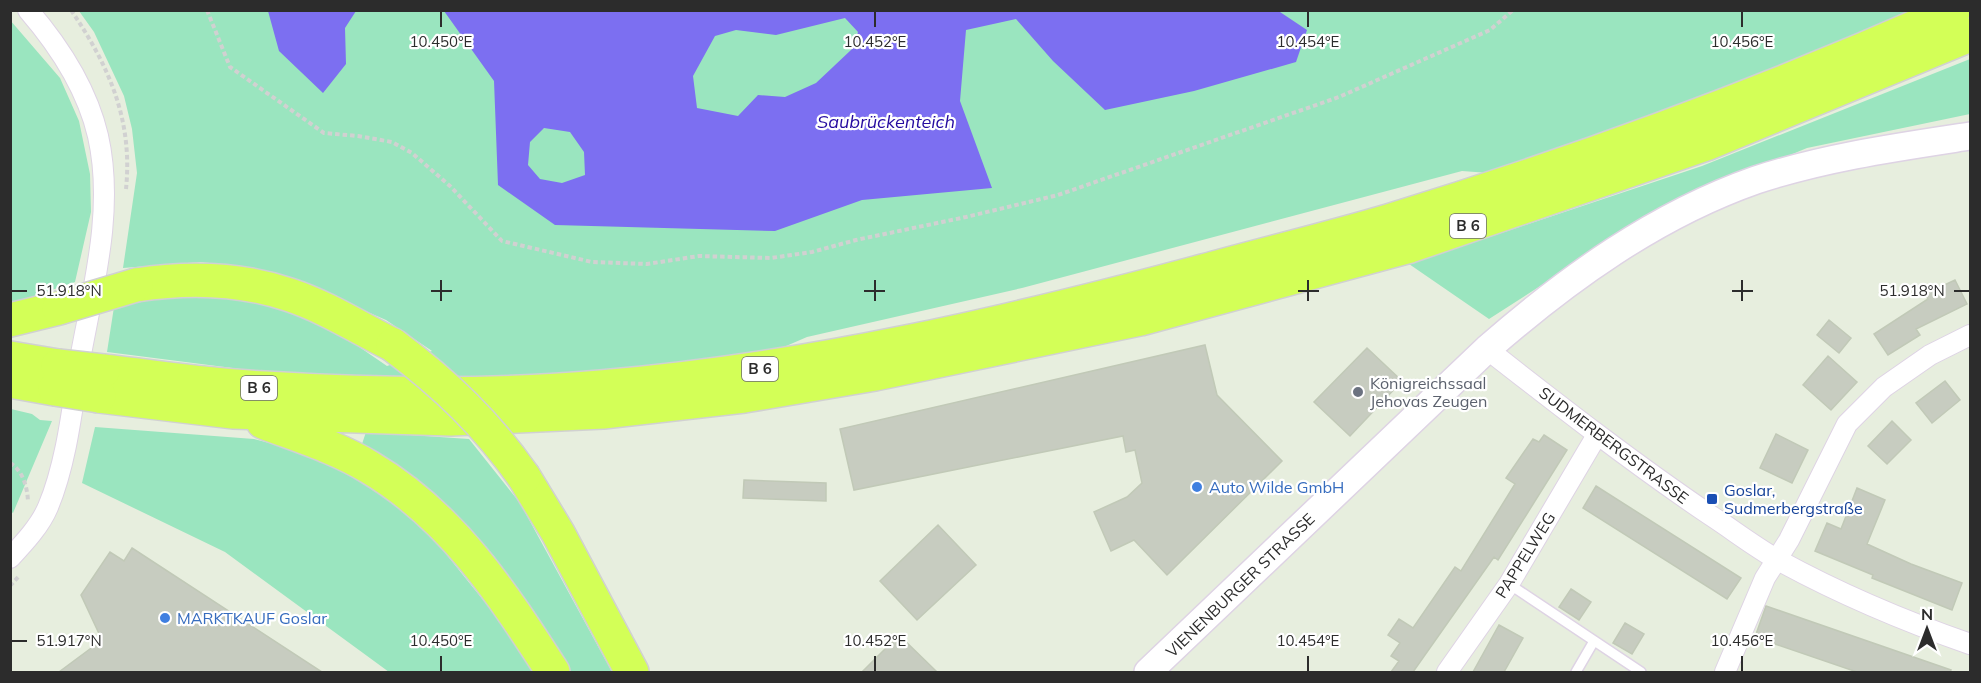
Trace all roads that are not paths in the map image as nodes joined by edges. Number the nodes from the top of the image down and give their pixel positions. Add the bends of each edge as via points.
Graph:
1 (28, 10) edge
2 (1954, 10) edge
3 (1971, 35) edge
4 (1971, 135) edge
5 (10, 320) edge
6 (1971, 335) edge
7 (1487, 349) junction
8 (10, 358) edge
9 (56, 377) junction
10 (10, 381) edge
11 (101, 383) junction
12 (233, 411) junction
13 (1597, 435) junction
14 (10, 558) edge
15 (1776, 559) junction
16 (1509, 584) junction
17 (1594, 641) junction
18 (1971, 644) edge
19 (553, 672) edge
20 (632, 672) edge
21 (1148, 672) edge
22 (1447, 672) edge
23 (1576, 672) edge
24 (1641, 672) edge
25 (1725, 672) edge

1 - 14 street via 65,58 90,109 105,189 69,424 54,490 47,510
2 - 11 highway, B 6 via 1730,104 1518,180 1394,219 1137,288 868,351 624,385 501,393
3 - 12 highway, B 6 via 1706,144 1443,235 1140,319 864,376 744,396 603,412 451,419
4 - 7 street, VIENENBURGER STRASSE via 1800,167 1714,198 1600,260
5 - 20 highway, bridge via 136,285 191,279 258,286 291,296 393,345 472,412 510,457 558,532
6 - 15 street via 1930,355 1884,387 1847,424
7 - 13 street, SUDMERBERGSTRASSE
7 - 21 street, VIENENBURGER STRASSE
8 - 9 highway, B 6
9 - 10 highway, B 6
9 - 11 highway, B 6, bridge
11 - 12 highway, B 6
12 - 19 highway via 331,447 403,489 453,534 501,593
13 - 15 street, SUDMERBERGSTRASSE
13 - 16 street, PAPPELWEG
15 - 18 street, SUDMERBERGSTRASSE via 1849,597
15 - 25 street
16 - 17 lane
16 - 22 street, PAPPELWEG
17 - 23 lane
17 - 24 lane

